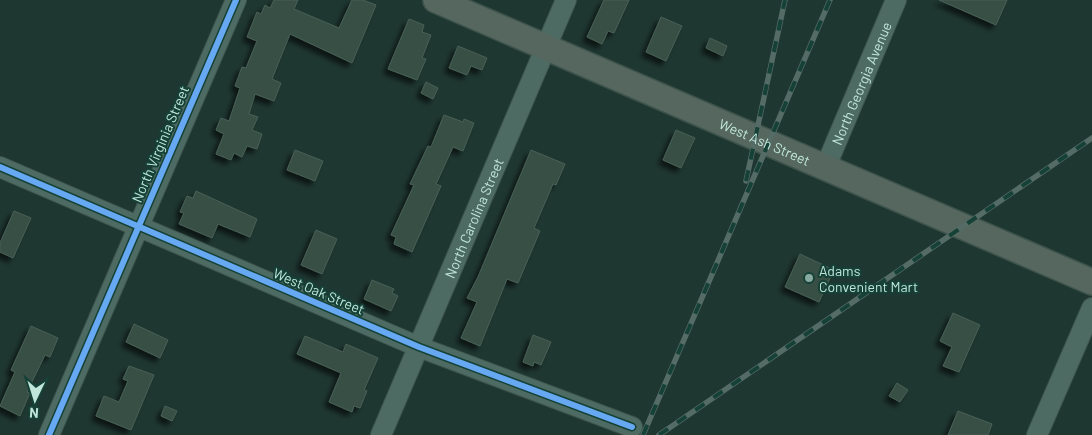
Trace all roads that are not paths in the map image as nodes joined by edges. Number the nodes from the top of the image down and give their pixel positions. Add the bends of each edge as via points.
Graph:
1 (236, 0) edge
2 (436, 0) edge
3 (566, 0) edge
4 (896, 0) edge
5 (546, 48) junction
6 (826, 166) junction
7 (0, 167) edge
8 (138, 228) junction
9 (1092, 282) edge
10 (1092, 308) edge
11 (419, 347) junction
12 (632, 427) dead end
13 (49, 435) edge
14 (381, 435) edge
15 (1037, 435) edge

1 - 8 street, North Virginia Street
2 - 5 main road, West Ash Street
3 - 5 street, North Carolina Street
4 - 6 street, North Georgia Avenue
5 - 6 main road, West Ash Street
5 - 11 street, North Carolina Street
6 - 9 main road, West Ash Street
7 - 8 street, West Oak Street
8 - 11 street, West Oak Street
8 - 13 street, North Virginia Street
10 - 15 street
11 - 12 street, West Oak Street
11 - 14 street, North Carolina Street

